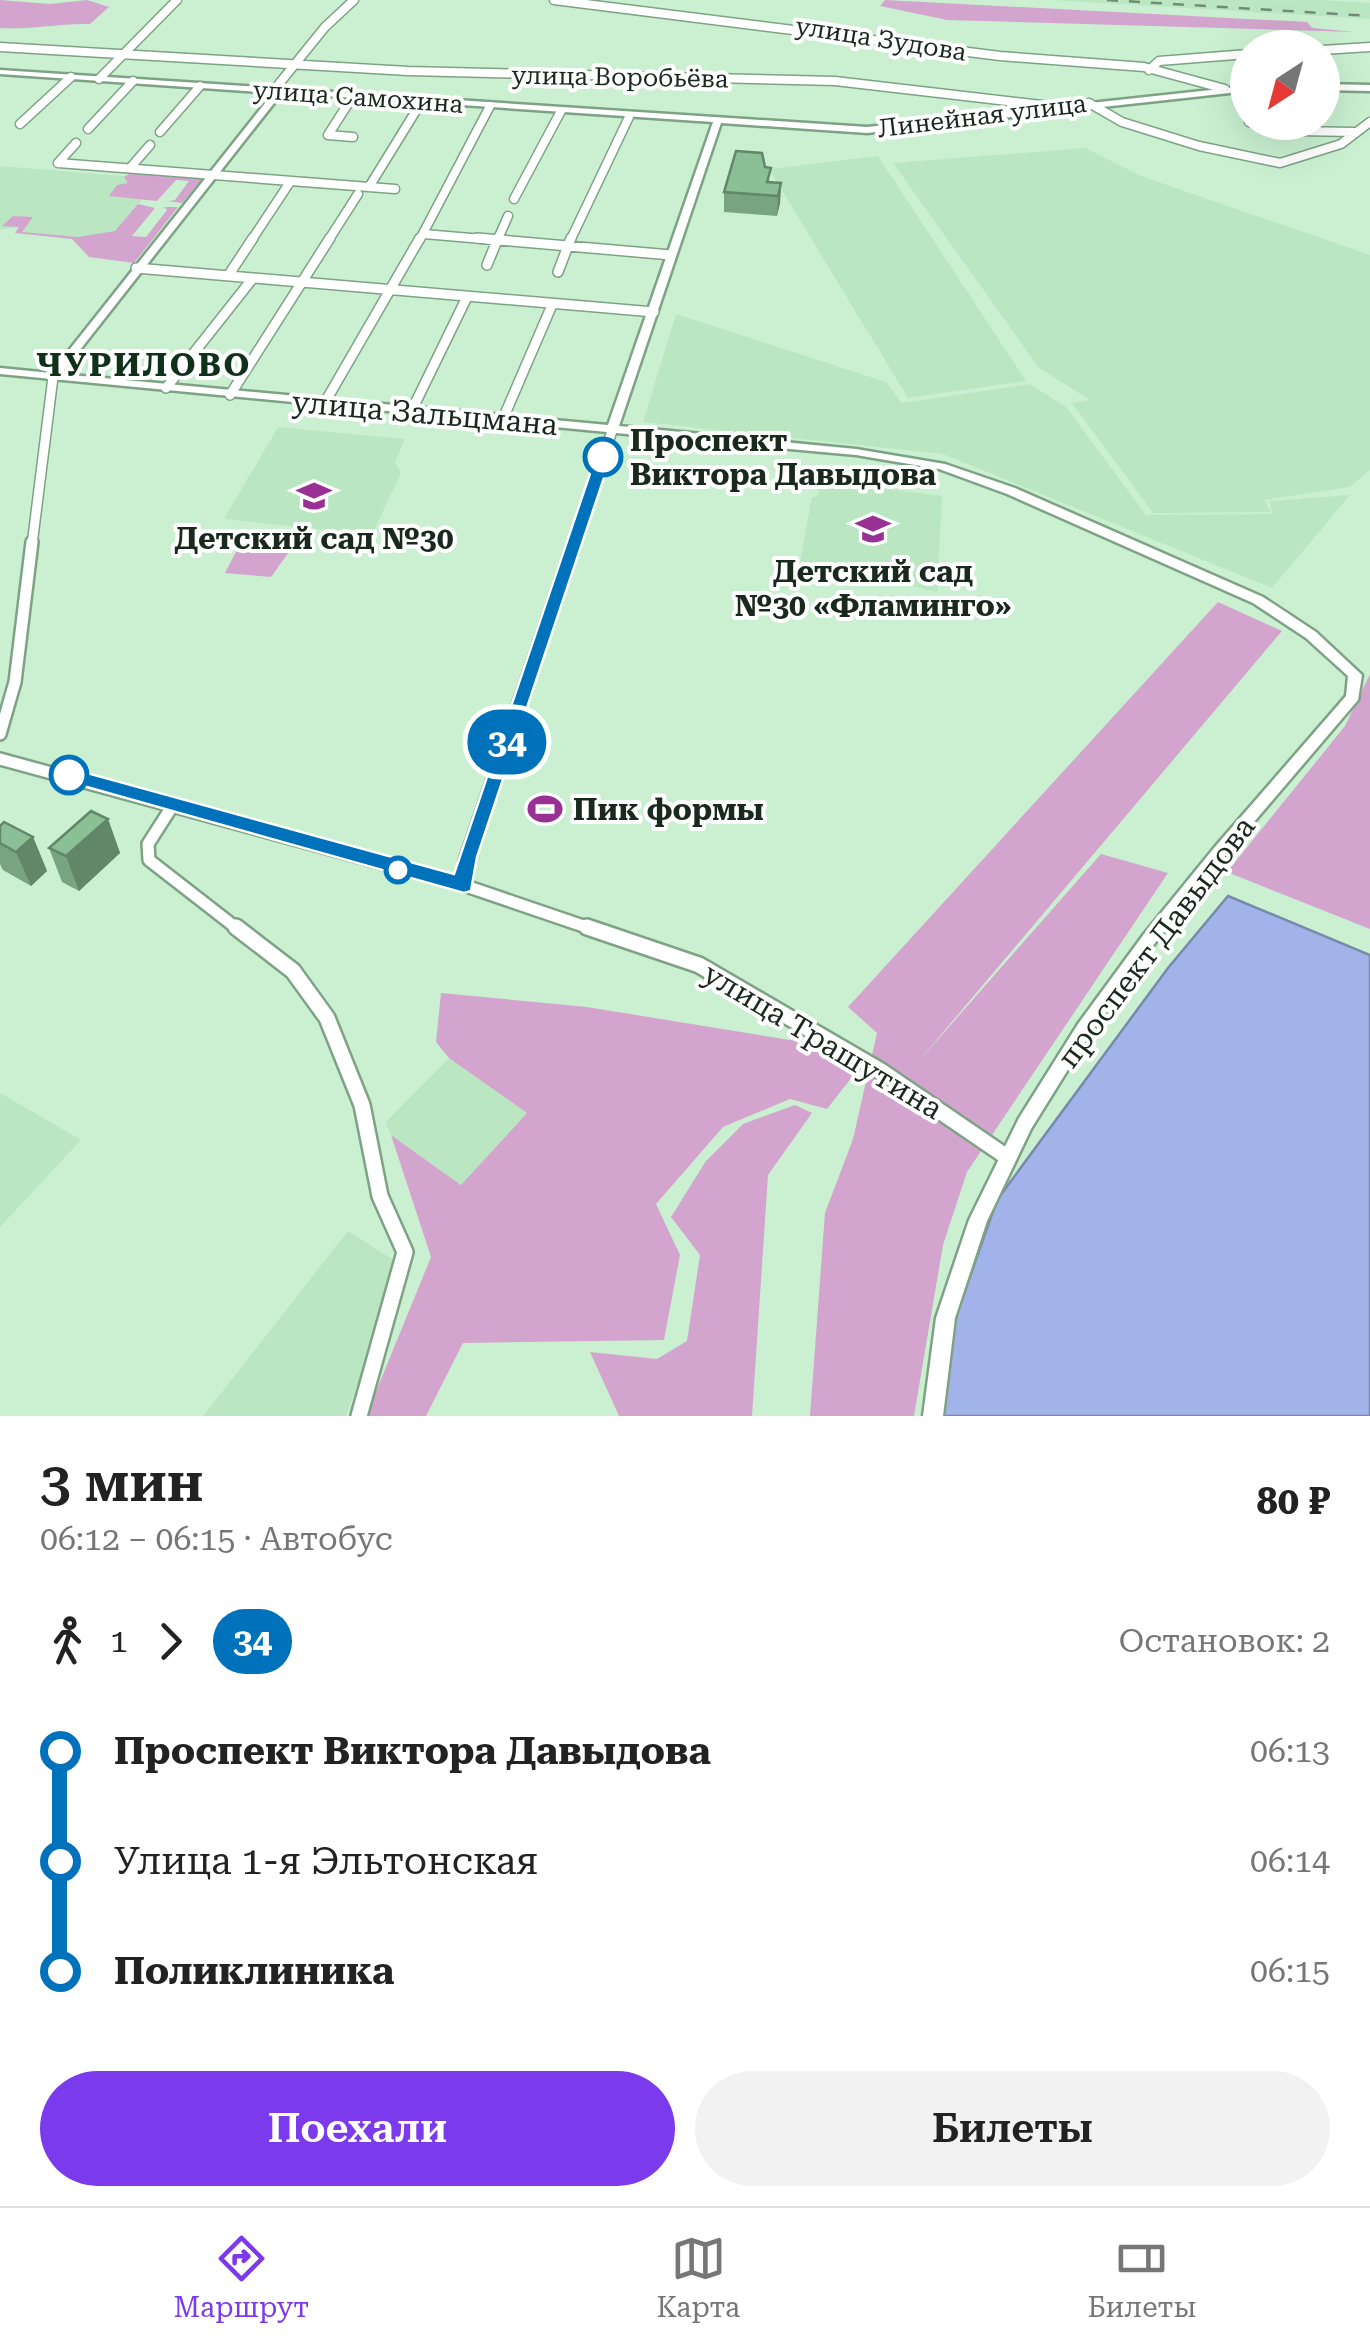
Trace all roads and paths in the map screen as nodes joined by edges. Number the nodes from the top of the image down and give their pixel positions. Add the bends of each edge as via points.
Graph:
1 (176, 0) edge
2 (354, 0) edge
3 (554, 0) edge
4 (1370, 46) edge
5 (0, 47) edge
6 (1340, 48) edge
7 (124, 55) junction
8 (1230, 55) edge
9 (295, 64) junction
10 (1150, 70) junction
11 (0, 72) edge
12 (70, 77) junction
13 (99, 79) junction
14 (133, 81) junction
15 (200, 86) junction
16 (1340, 87) edge
17 (1370, 88) edge
18 (1225, 89) junction
19 (1230, 89) edge
20 (276, 90) junction
21 (353, 96) junction
22 (422, 101) junction
23 (1090, 103) junction
24 (490, 106) junction
25 (1060, 107) junction
26 (561, 112) junction
27 (630, 116) junction
28 (716, 122) junction
29 (1370, 122) edge
30 (20, 124) dead end
31 (88, 129) dead end
32 (160, 132) dead end
33 (1340, 132) edge
34 (1354, 132) junction
35 (353, 137) dead end
36 (76, 143) dead end
37 (150, 145) dead end
38 (130, 168) junction
39 (211, 173) junction
40 (290, 182) junction
41 (369, 187) junction
42 (395, 190) dead end
43 (358, 194) dead end
44 (514, 199) dead end
45 (508, 216) dead end
46 (424, 234) junction
47 (498, 240) junction
48 (567, 246) junction
49 (671, 255) junction
50 (488, 265) dead end
51 (136, 268) junction
52 (558, 272) dead end
53 (228, 276) junction
54 (253, 278) junction
55 (306, 283) junction
56 (388, 290) junction
57 (467, 297) junction
58 (552, 305) junction
59 (654, 312) junction
60 (0, 372) edge
61 (53, 377) junction
62 (166, 388) junction
63 (230, 394) junction
64 (324, 404) junction
65 (411, 412) junction
66 (502, 420) junction
67 (612, 431) junction
68 (1188, 570) joint
69 (0, 734) edge
70 (0, 759) edge
71 (173, 805) junction
72 (464, 885) junction
73 (1004, 1156) junction
74 (359, 1416) edge
75 (933, 1416) edge

1 - 7 street
2 - 9 street
3 - 10 street, улица Зудова
4 - 6 street
5 - 7 street, улица Воробьёва
7 - 9 street, улица Воробьёва
7 - 13 street
8 - 10 street, улица Зудова via 1159,61
9 - 20 street
9 - 25 street, улица Воробьёва via 514,76 835,81
10 - 18 street, улица Зудова
11 - 12 street, улица Самохина
12 - 13 street, улица Самохина
12 - 30 street
13 - 14 street, улица Самохина
14 - 15 street, улица Самохина
14 - 31 street
15 - 20 street, улица Самохина
15 - 32 street
16 - 17 street
18 - 19 street, Линейная улица
18 - 23 street, Линейная улица
20 - 21 street, улица Самохина
20 - 39 street
21 - 22 street, улица Самохина
21 - 35 street via 328,135
22 - 24 street, улица Самохина
22 - 41 street
23 - 25 street, Линейная улица
23 - 34 street via 1122,122 1280,163 1342,144
24 - 26 street, улица Самохина
24 - 46 street
25 - 28 street, Линейная улица via 887,129
26 - 27 street, улица Самохина
26 - 44 street
27 - 28 street, улица Самохина
27 - 48 street
28 - 49 street
29 - 34 street
33 - 34 street
36 - 38 street via 58,163
37 - 38 street
38 - 39 street
39 - 40 street
39 - 51 street
40 - 41 street
40 - 53 street
41 - 42 street
43 - 55 street
45 - 47 street
46 - 47 street
46 - 56 street
47 - 48 street
47 - 50 street
48 - 49 street
48 - 52 street
49 - 59 street
51 - 53 street
51 - 61 street
53 - 54 street
54 - 55 street
54 - 62 street
55 - 56 street
55 - 63 street
56 - 57 street
56 - 64 street
57 - 58 street
57 - 65 street
58 - 59 street
58 - 66 street
59 - 67 street
60 - 61 street, улица Зальцмана
61 - 62 street, улица Зальцмана
61 - 69 street via 15,682
62 - 63 street, улица Зальцмана
63 - 64 street, улица Зальцмана
64 - 65 street, улица Зальцмана
65 - 66 street, улица Зальцмана
66 - 67 street, улица Зальцмана
67 - 68 street, улица Зальцмана via 856,452 940,466
67 - 72 street via 467,857
68 - 73 street, проспект Давыдова via 1274,608 1311,635 1355,675 1352,697 1204,870 1069,1052
70 - 71 street, улица Трашутина
71 - 72 street, улица Трашутина
71 - 74 street via 148,844 149,860 293,971 327,1018 362,1105 380,1196 406,1252
72 - 73 street, улица Трашутина via 699,965 881,1071
73 - 75 street, проспект Давыдова via 944,1316

